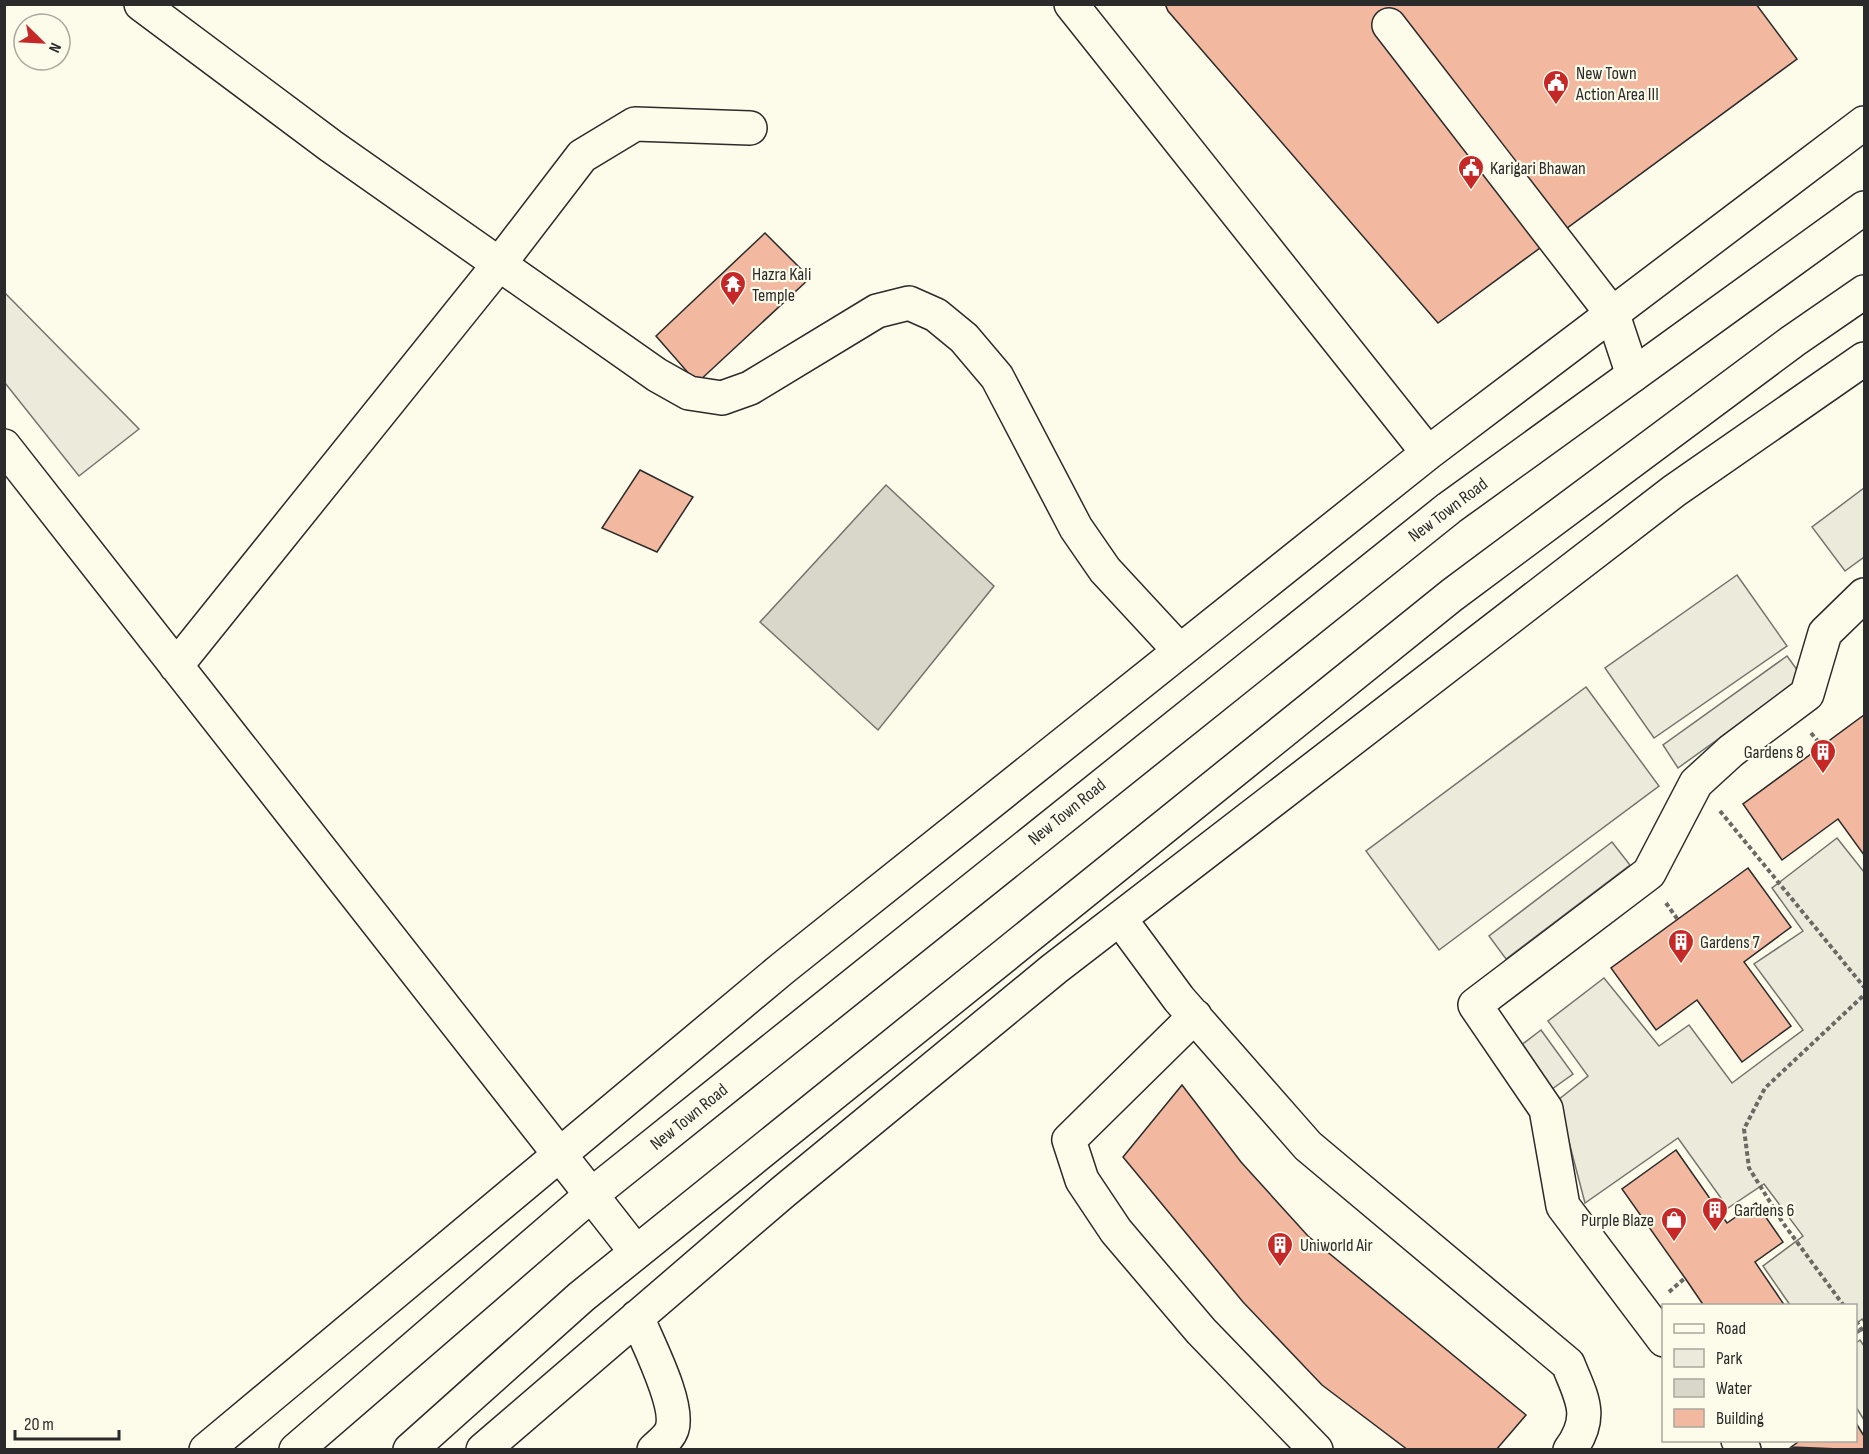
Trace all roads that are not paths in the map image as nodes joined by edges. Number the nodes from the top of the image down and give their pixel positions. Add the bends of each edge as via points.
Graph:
1 (141, 4) edge
2 (1071, 4) edge
3 (1389, 25) dead end
4 (1864, 123) edge
5 (750, 128) dead end
6 (1864, 208) edge
7 (500, 263) junction
8 (1864, 292) edge
9 (1613, 315) junction
10 (1864, 359) edge
11 (1633, 375) junction
12 (4, 446) edge
13 (1428, 453) junction
14 (1864, 595) edge
15 (1180, 651) junction
16 (176, 666) junction
17 (1085, 890) junction
18 (1115, 923) junction
19 (1195, 1016) junction
20 (559, 1156) junction
21 (590, 1196) junction
22 (636, 1252) junction
23 (637, 1317) junction
24 (1662, 1337) edge
25 (206, 1449) edge
26 (296, 1449) edge
27 (410, 1449) edge
28 (483, 1449) edge
29 (654, 1449) edge
30 (1316, 1449) edge
31 (1570, 1449) edge

1 - 7 street via 331,146
2 - 13 street
3 - 9 street
4 - 9 street
5 - 7 street via 635,124 582,156
6 - 11 street, New Town Road
7 - 15 street via 657,375 689,393 722,399 750,388 877,311 909,303 936,315 964,338 997,377 1076,528 1105,570
7 - 16 street
8 - 17 street via 1452,595
9 - 11 street
9 - 13 street
10 - 18 street via 1674,491
11 - 21 street, New Town Road via 1449,508
12 - 16 street
13 - 15 street
14 - 24 street via 1825,633 1808,694 1731,751 1696,783 1649,873 1475,1005 1546,1108 1563,1206
15 - 20 street via 783,968
16 - 20 street
17 - 18 street
17 - 22 street
18 - 19 street
18 - 23 street via 1054,969
19 - 30 street via 1069,1140 1082,1180 1116,1231 1201,1331
19 - 31 street via 1308,1146 1568,1364 1586,1410
20 - 21 street
20 - 25 street
21 - 22 street
21 - 26 street, New Town Road
22 - 27 street
23 - 28 street
23 - 29 street via 674,1417 668,1438

